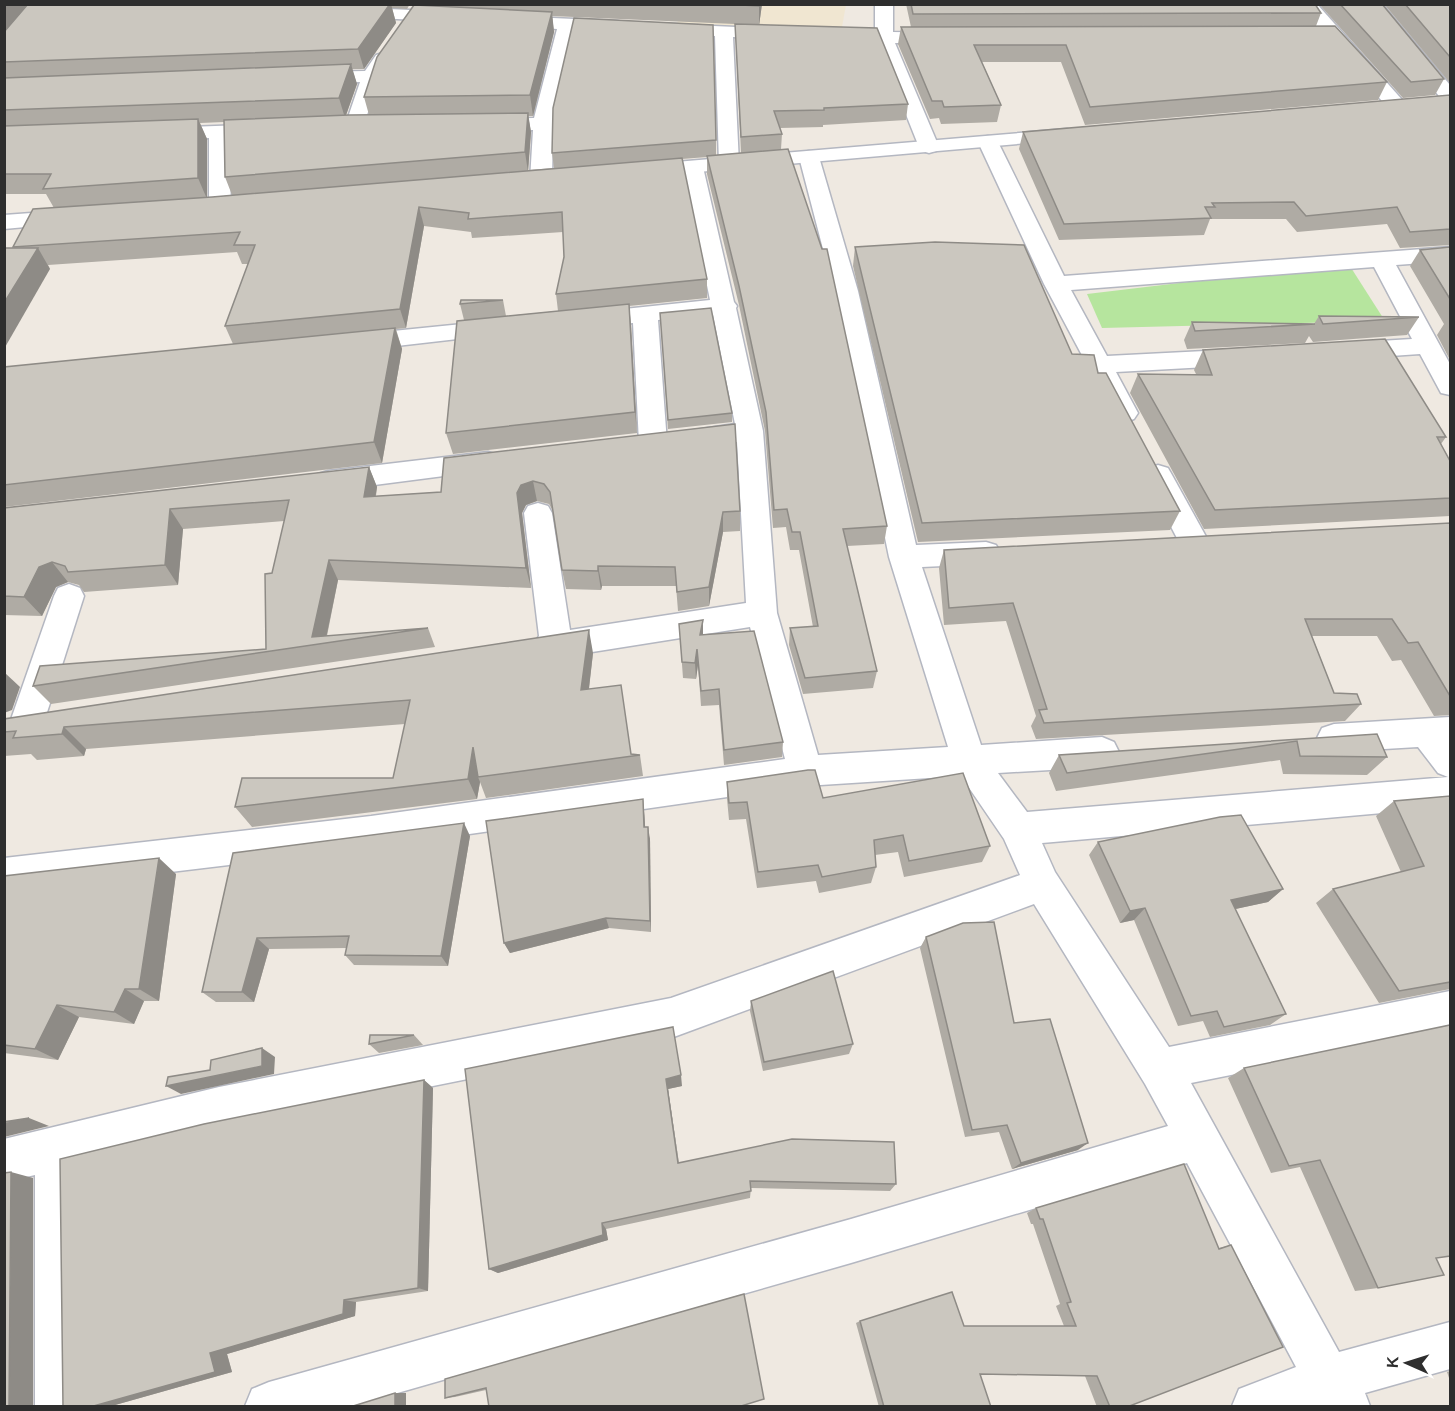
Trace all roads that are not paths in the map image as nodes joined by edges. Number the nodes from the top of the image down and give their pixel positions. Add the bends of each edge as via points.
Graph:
1 (609, 4) edge
2 (884, 4) edge
3 (1307, 4) edge
4 (1372, 4) edge
5 (418, 10) edge
6 (333, 11) edge
7 (473, 19) edge
8 (497, 20) edge
9 (567, 25) junction
10 (603, 25) junction
11 (724, 32) junction
12 (791, 35) edge
13 (814, 35) edge
14 (1310, 36) edge
15 (1333, 36) junction
16 (884, 37) junction
17 (963, 38) edge
18 (371, 76) junction
19 (288, 79) edge
20 (1450, 97) edge
21 (1424, 105) edge
22 (1375, 109) edge
23 (543, 124) junction
24 (461, 125) edge
25 (356, 126) junction
26 (379, 126) edge
27 (333, 127) edge
28 (287, 129) edge
29 (219, 132) junction
30 (1082, 134) edge
31 (147, 135) edge
32 (988, 142) junction
33 (929, 147) junction
34 (809, 157) junction
35 (729, 164) junction
36 (693, 167) junction
37 (623, 173) edge
38 (564, 178) edge
39 (541, 180) junction
40 (517, 182) edge
41 (243, 205) edge
42 (220, 207) junction
43 (196, 208) edge
44 (88, 216) edge
45 (4, 222) edge
46 (1450, 254) edge
47 (1381, 259) junction
48 (1056, 284) junction
49 (725, 306) junction
50 (645, 314) junction
51 (562, 322) edge
52 (527, 326) edge
53 (327, 346) edge
54 (1428, 346) junction
55 (1322, 352) edge
56 (1263, 356) edge
57 (1099, 365) junction
58 (1450, 387) edge
59 (750, 431) junction
60 (513, 459) edge
61 (302, 484) edge
62 (538, 513) dead end
63 (1159, 544) edge
64 (1009, 551) edge
65 (904, 557) junction
66 (69, 596) edge
67 (762, 613) junction
68 (556, 645) junction
69 (520, 650) edge
70 (28, 725) edge
71 (1439, 732) edge
72 (1298, 740) edge
73 (1133, 750) edge
74 (969, 760) junction
75 (1450, 763) edge
76 (805, 771) junction
77 (1450, 792) edge
78 (1018, 828) junction
79 (4, 875) edge
80 (1042, 884) junction
81 (1450, 1011) edge
82 (1160, 1069) junction
83 (1196, 1139) junction
84 (56, 1148) junction
85 (4, 1161) edge
86 (1450, 1346) edge
87 (1337, 1393) edge
88 (59, 1407) edge
89 (269, 1407) edge
90 (1256, 1407) edge

1 - 10 street
2 - 16 street
3 - 15 street
4 - 20 street
5 - 6 street
5 - 7 street
5 - 18 street
8 - 9 street
9 - 10 street
9 - 23 street
10 - 11 street
11 - 12 street
11 - 35 street
13 - 16 street
14 - 15 street
15 - 21 street
16 - 17 street
16 - 33 street
18 - 19 street
18 - 25 street
21 - 22 street
23 - 24 street
23 - 39 street
25 - 26 street
25 - 27 street
28 - 29 street
29 - 31 street
29 - 42 street
30 - 32 street
32 - 33 street
32 - 48 street
33 - 34 street
34 - 35 street
34 - 65 street via 846,291
35 - 36 street
36 - 37 street
36 - 49 street
38 - 39 street
39 - 40 street
41 - 42 street
42 - 43 street
44 - 45 street
46 - 47 street
47 - 48 street
47 - 54 street
48 - 57 street
49 - 50 street
49 - 59 street
50 - 51 street
50 - 59 street via 642,444
52 - 53 street
54 - 55 street
54 - 58 street
56 - 57 street
57 - 63 street via 1144,448 1206,541
59 - 67 street
60 - 61 street
62 - 68 street
64 - 65 street
65 - 74 street
66 - 70 street
67 - 68 street
67 - 76 street
68 - 69 street
71 - 72 street
71 - 75 street
73 - 74 street
74 - 76 street
74 - 78 street
76 - 79 street via 371,832
77 - 78 street
78 - 80 street
80 - 82 street
80 - 84 street via 671,1018 219,1108
81 - 82 street
82 - 83 street
83 - 87 street
83 - 89 street
84 - 85 street
84 - 88 street
86 - 87 street
87 - 90 street

